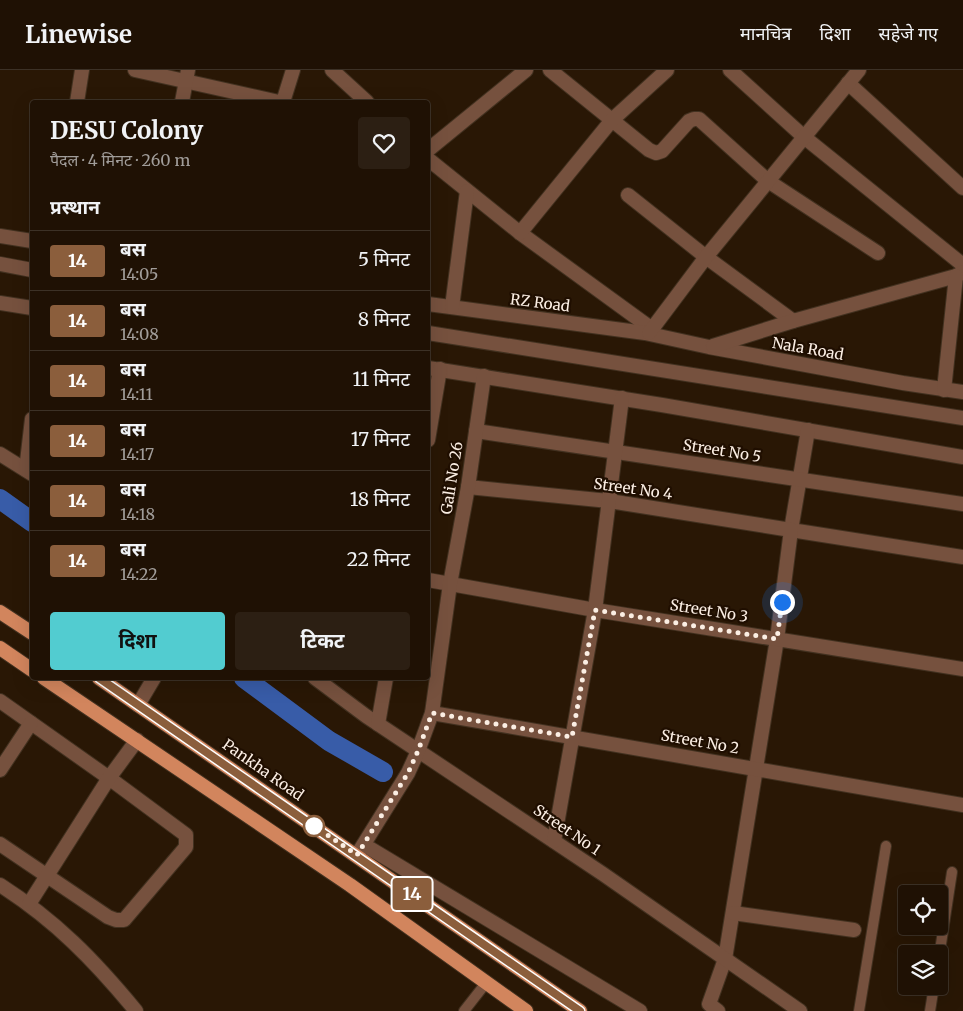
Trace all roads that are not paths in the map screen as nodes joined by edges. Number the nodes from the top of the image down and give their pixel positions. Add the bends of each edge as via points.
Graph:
1 (82, 70) edge
2 (135, 70) edge
3 (293, 70) edge
4 (526, 70) edge
5 (550, 70) edge
6 (667, 70) edge
7 (730, 70) edge
8 (859, 70) edge
9 (340, 72) edge
10 (187, 76) edge
11 (848, 84) junction
12 (77, 100) edge
13 (182, 100) edge
14 (274, 100) edge
15 (282, 100) edge
16 (365, 100) edge
17 (612, 120) junction
18 (804, 137) junction
19 (430, 148) edge
20 (430, 161) edge
21 (768, 181) junction
22 (963, 188) edge
23 (467, 191) junction
24 (628, 195) dead end
25 (520, 233) junction
26 (0, 236) edge
27 (30, 241) edge
28 (878, 253) dead end
29 (706, 257) junction
30 (0, 264) edge
31 (30, 270) edge
32 (961, 271) edge
33 (0, 303) edge
34 (430, 304) edge
35 (452, 307) junction
36 (30, 308) edge
37 (792, 321) junction
38 (650, 332) junction
39 (430, 333) edge
40 (709, 348) junction
41 (434, 368) edge
42 (484, 376) junction
43 (944, 390) junction
44 (963, 392) edge
45 (622, 398) junction
46 (430, 416) edge
47 (963, 418) edge
48 (808, 430) junction
49 (476, 431) junction
50 (616, 451) junction
51 (0, 454) edge
52 (30, 454) edge
53 (963, 457) edge
54 (29, 472) edge
55 (800, 479) junction
56 (468, 487) junction
57 (609, 501) junction
58 (963, 504) edge
59 (792, 530) junction
60 (963, 557) edge
61 (430, 580) edge
62 (450, 584) junction
63 (595, 610) junction
64 (0, 612) edge
65 (30, 633) edge
66 (777, 639) junction
67 (0, 648) edge
68 (30, 669) edge
69 (963, 669) edge
70 (47, 680) edge
71 (102, 680) edge
72 (153, 680) edge
73 (319, 680) edge
74 (386, 680) edge
75 (0, 701) edge
76 (138, 705) junction
77 (432, 713) junction
78 (31, 723) junction
79 (378, 724) junction
80 (572, 737) junction
81 (137, 740) junction
82 (418, 751) junction
83 (756, 768) junction
84 (0, 770) edge
85 (110, 778) junction
86 (963, 805) edge
87 (554, 841) junction
88 (0, 844) edge
89 (886, 846) dead end
90 (371, 849) dead end
91 (357, 855) junction
92 (952, 872) dead end
93 (47, 876) junction
94 (0, 885) edge
95 (29, 904) junction
96 (733, 913) junction
97 (854, 930) dead end
98 (941, 945) edge
99 (725, 959) junction
100 (486, 983) junction
101 (933, 995) edge
102 (136, 1011) edge
103 (464, 1011) edge
104 (526, 1011) edge
105 (580, 1011) edge
106 (640, 1011) edge
107 (718, 1011) edge
108 (800, 1011) edge
109 (859, 1011) edge
110 (930, 1011) edge

1 - 12 street
2 - 10 street
3 - 15 street
4 - 19 street
5 - 17 street
6 - 17 street
7 - 18 street
8 - 11 street
9 - 16 street
10 - 13 street
10 - 14 street
11 - 18 street
11 - 22 street
17 - 21 street via 656,153 662,151 689,121 699,119
17 - 25 street
18 - 21 street
18 - 32 street
20 - 23 street
21 - 28 street
21 - 29 street
23 - 25 street
23 - 35 street
24 - 29 street
25 - 38 street
26 - 27 street
29 - 37 street
29 - 38 street
30 - 31 street
32 - 37 street
32 - 43 street
33 - 36 street
34 - 35 street, RZ Road
35 - 38 street, RZ Road
37 - 40 street
38 - 40 street, Nala Road
39 - 47 street
40 - 43 street, Nala Road
41 - 42 street
41 - 46 street
42 - 45 street
42 - 49 street, Gali No 26
43 - 44 street, Nala Road
45 - 48 street
45 - 50 street
48 - 53 street
48 - 55 street
49 - 50 street, Street No 5
49 - 56 street, Gali No 26
50 - 55 street, Street No 5
50 - 57 street
51 - 54 street
52 - 54 street
55 - 58 street, Street No 5
55 - 59 street
56 - 57 street, Street No 4
56 - 62 street, Gali No 26
57 - 59 street, Street No 4
57 - 63 street
59 - 60 street, Street No 4
59 - 66 street
61 - 62 street, Street No 3
62 - 63 street, Street No 3
62 - 77 street
63 - 66 street, Street No 3
63 - 80 street
64 - 65 main road
66 - 69 street, Street No 3
66 - 83 street
67 - 68 main road
70 - 81 main road
71 - 76 main road, Pankha Road
72 - 76 street
73 - 79 street, Street No 1
74 - 79 street
75 - 78 street
76 - 91 main road, Pankha Road
77 - 80 street, Street No 2
77 - 82 street
78 - 84 street
78 - 85 street
79 - 82 street, Street No 1
80 - 83 street, Street No 2
80 - 87 street
81 - 85 street
81 - 100 main road via 350,885
82 - 87 street, Street No 1
82 - 91 street via 408,773
83 - 86 street, Street No 2
83 - 96 street
85 - 93 street
85 - 93 street via 186,835 186,848 124,920 108,917
87 - 99 street, Street No 1
88 - 93 street
89 - 109 lane
90 - 106 street
91 - 105 main road, Pankha Road
92 - 98 lane
93 - 95 street
94 - 95 street
95 - 102 street via 74,941
96 - 97 street
96 - 99 street
99 - 107 street via 709,1004
99 - 108 street, Street No 1
100 - 103 lane
100 - 104 main road
101 - 110 lane

